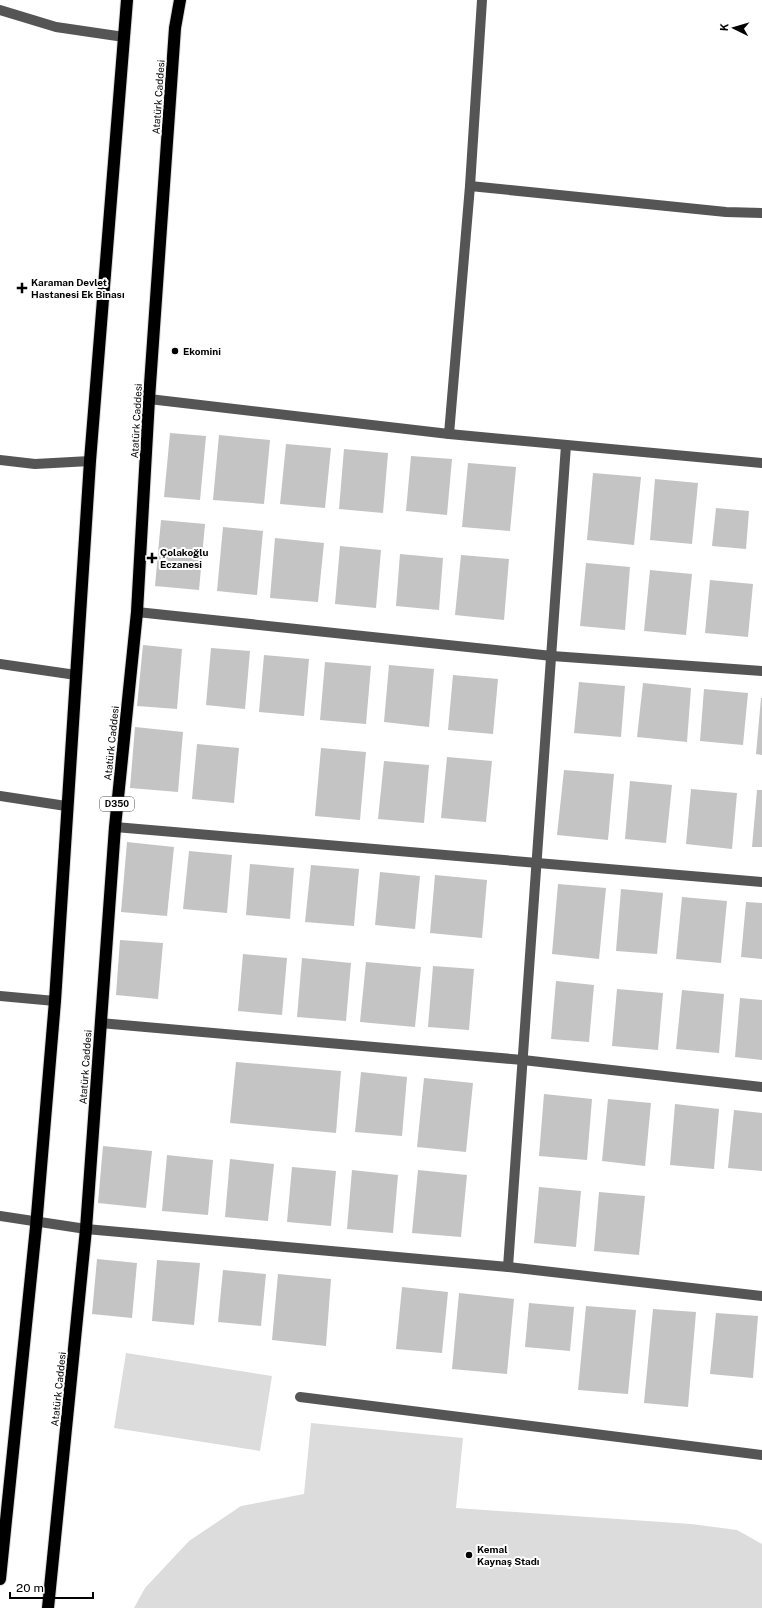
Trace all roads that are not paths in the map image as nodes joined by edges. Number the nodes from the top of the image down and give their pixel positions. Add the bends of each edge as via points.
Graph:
1 (128, 0) edge
2 (180, 0) edge
3 (482, 0) edge
4 (0, 10) edge
5 (124, 37) junction
6 (470, 186) junction
7 (762, 213) edge
8 (149, 399) junction
9 (449, 434) junction
10 (566, 444) junction
11 (0, 460) edge
12 (90, 461) junction
13 (762, 463) edge
14 (137, 612) junction
15 (552, 656) junction
16 (0, 664) edge
17 (762, 671) edge
18 (76, 675) junction
19 (0, 796) edge
20 (66, 806) junction
21 (115, 827) junction
22 (537, 863) junction
23 (762, 882) edge
24 (0, 996) edge
25 (55, 1001) junction
26 (100, 1023) junction
27 (523, 1060) junction
28 (762, 1087) edge
29 (0, 1216) edge
30 (37, 1222) junction
31 (86, 1229) junction
32 (508, 1266) junction
33 (762, 1296) edge
34 (300, 1397) dead end
35 (762, 1455) edge
36 (0, 1579) edge
37 (48, 1608) edge

1 - 5 highway
2 - 8 highway, Atatürk Caddesi / D350 via 175,28
3 - 6 street
4 - 5 street via 56,27
5 - 12 highway
6 - 7 street via 718,211
6 - 9 street
8 - 9 street
8 - 14 highway, Atatürk Caddesi / D350
9 - 10 street
10 - 13 street
10 - 15 street
11 - 12 street via 35,464
12 - 18 highway
14 - 15 street
14 - 21 highway, Atatürk Caddesi / D350
15 - 17 street
15 - 22 street
16 - 18 street
18 - 20 highway
19 - 20 street
20 - 25 highway
21 - 22 street
21 - 26 highway, Atatürk Caddesi / D350
22 - 23 street
22 - 27 street
24 - 25 street
25 - 30 highway
26 - 27 street
26 - 31 highway, Atatürk Caddesi / D350
27 - 28 street
27 - 32 street
29 - 30 street
30 - 31 street
30 - 36 highway
31 - 32 street
31 - 37 highway, Atatürk Caddesi / D350
32 - 33 street
34 - 35 street

